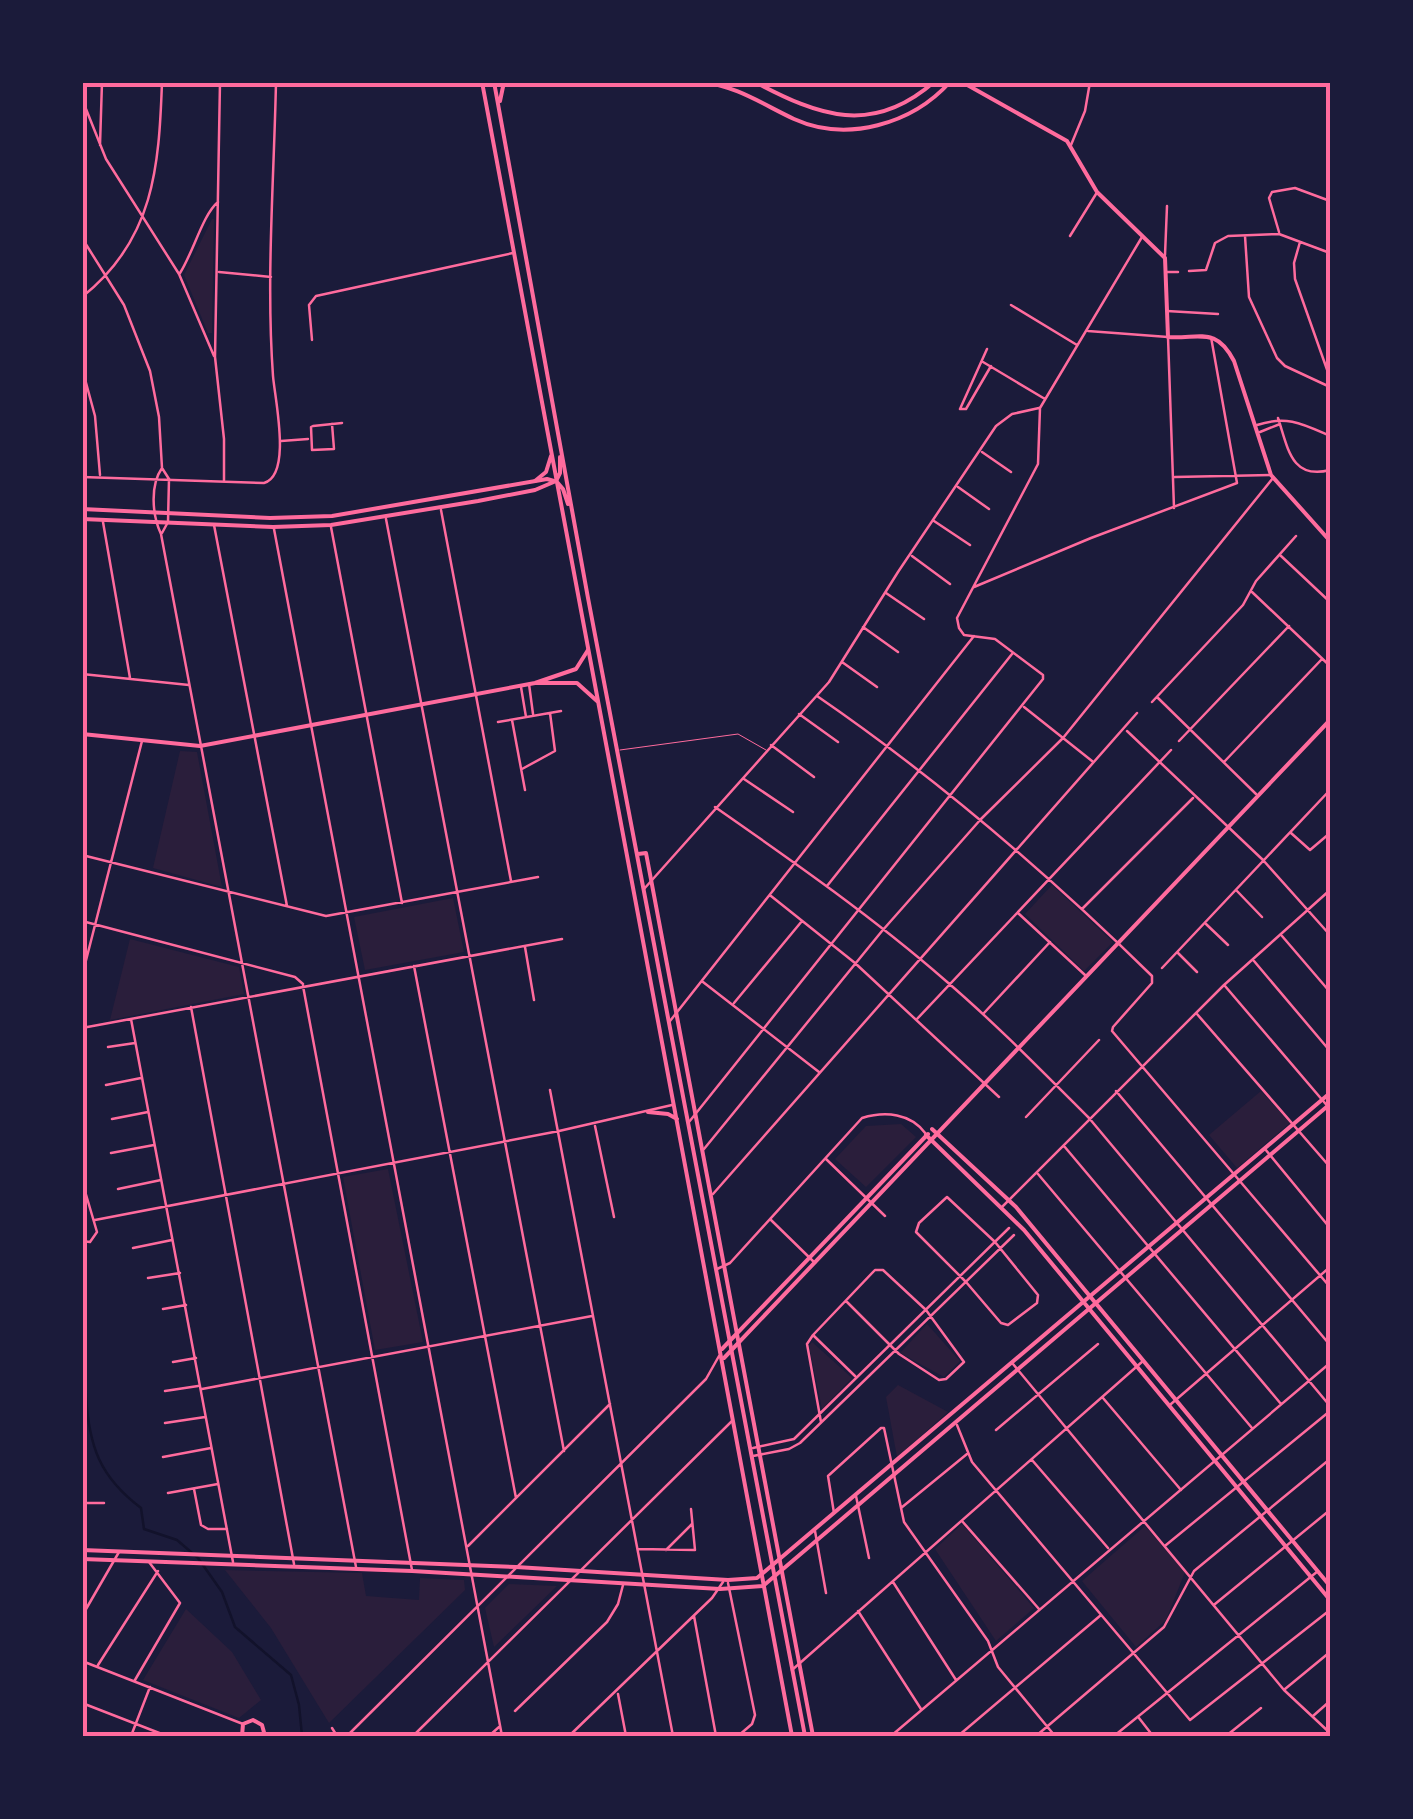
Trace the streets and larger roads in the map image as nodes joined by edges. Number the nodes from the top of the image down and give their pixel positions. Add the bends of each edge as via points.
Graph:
1 (102, 82) edge
2 (162, 82) edge
3 (220, 82) edge
4 (276, 82) edge
5 (482, 82) edge
6 (494, 82) edge
7 (504, 82) edge
8 (702, 82) edge
9 (755, 82) edge
10 (934, 82) edge
11 (950, 82) edge
12 (962, 82) edge
13 (1090, 82) edge
14 (82, 99) edge
15 (498, 106) junction
16 (1072, 145) junction
17 (100, 146) junction
18 (512, 172) junction
19 (501, 184) junction
20 (1097, 192) junction
21 (1330, 201) edge
22 (218, 202) junction
23 (1167, 206) dead end
24 (144, 217) junction
25 (1280, 234) junction
26 (1070, 236) dead end
27 (1245, 236) junction
28 (1142, 237) junction
29 (82, 238) edge
30 (1300, 241) junction
31 (514, 253) junction
32 (1330, 253) edge
33 (1165, 258) junction
34 (1190, 271) dead end
35 (217, 272) junction
36 (1165, 272) junction
37 (1178, 272) dead end
38 (179, 274) junction
39 (107, 275) junction
40 (272, 277) junction
41 (82, 297) edge
42 (1011, 305) dead end
43 (1166, 310) junction
44 (1218, 314) dead end
45 (1087, 332) junction
46 (1210, 336) junction
47 (1168, 337) junction
48 (312, 340) dead end
49 (1079, 345) junction
50 (987, 350) dead end
51 (215, 357) junction
52 (982, 361) junction
53 (991, 366) junction
54 (82, 368) edge
55 (1330, 378) edge
56 (1330, 387) edge
57 (1046, 400) junction
58 (1040, 408) junction
59 (1278, 418) junction
60 (1284, 419) junction
61 (342, 423) dead end
62 (332, 424) junction
63 (1280, 424) junction
64 (1255, 425) junction
65 (1258, 432) junction
66 (1330, 436) edge
67 (310, 438) junction
68 (280, 441) junction
69 (551, 451) junction
70 (980, 451) junction
71 (561, 452) junction
72 (162, 468) junction
73 (1330, 470) edge
74 (1011, 472) dead end
75 (1272, 476) junction
76 (82, 477) edge
77 (100, 477) junction
78 (1173, 477) junction
79 (155, 478) junction
80 (1239, 478) junction
81 (168, 479) junction
82 (224, 481) junction
83 (535, 481) junction
84 (556, 482) junction
85 (957, 486) junction
86 (441, 508) junction
87 (1174, 508) junction
88 (82, 509) edge
89 (989, 509) dead end
90 (155, 510) junction
91 (168, 512) junction
92 (386, 518) junction
93 (573, 518) junction
94 (82, 520) edge
95 (102, 520) junction
96 (934, 520) junction
97 (155, 522) junction
98 (168, 522) junction
99 (214, 524) junction
100 (330, 525) junction
101 (274, 527) junction
102 (161, 534) junction
103 (1296, 536) dead end
104 (1330, 541) edge
105 (970, 545) dead end
106 (1279, 554) junction
107 (910, 555) junction
108 (950, 584) dead end
109 (971, 588) junction
110 (1250, 590) junction
111 (885, 592) junction
112 (1330, 602) edge
113 (924, 619) dead end
114 (1288, 626) junction
115 (863, 627) junction
116 (974, 636) junction
117 (588, 650) junction
118 (898, 652) dead end
119 (1013, 652) junction
120 (1322, 658) junction
121 (842, 662) junction
122 (1330, 666) edge
123 (82, 674) edge
124 (130, 678) junction
125 (532, 684) junction
126 (521, 685) junction
127 (189, 686) junction
128 (877, 687) dead end
129 (476, 693) junction
130 (817, 696) junction
131 (1157, 697) junction
132 (1152, 702) dead end
133 (421, 704) junction
134 (598, 704) junction
135 (1023, 706) junction
136 (560, 712) dead end
137 (1138, 713) dead end
138 (366, 714) junction
139 (550, 714) junction
140 (800, 714) junction
141 (533, 716) junction
142 (526, 717) junction
143 (512, 720) junction
144 (1330, 720) edge
145 (498, 722) dead end
146 (311, 725) junction
147 (1191, 728) junction
148 (1124, 729) junction
149 (82, 734) edge
150 (255, 736) junction
151 (1063, 738) junction
152 (142, 741) junction
153 (1179, 741) dead end
154 (838, 742) dead end
155 (771, 745) junction
156 (890, 745) junction
157 (200, 746) junction
158 (1170, 750) dead end
159 (1094, 762) junction
160 (1159, 762) junction
161 (1224, 762) junction
162 (522, 769) junction
163 (920, 769) junction
164 (742, 777) junction
165 (814, 777) dead end
166 (525, 790) dead end
167 (1330, 790) edge
168 (952, 795) junction
169 (1194, 796) junction
170 (1259, 796) junction
171 (715, 807) junction
172 (793, 812) dead end
173 (981, 819) junction
174 (1228, 828) junction
175 (1290, 832) junction
176 (1330, 833) edge
177 (1016, 848) junction
178 (638, 854) junction
179 (82, 855) edge
180 (1263, 860) junction
181 (112, 863) junction
182 (796, 864) junction
183 (538, 877) dead end
184 (1048, 877) junction
185 (652, 880) junction
186 (511, 882) junction
187 (826, 888) junction
188 (644, 889) junction
189 (1236, 890) junction
190 (1330, 890) edge
191 (228, 893) junction
192 (457, 893) junction
193 (770, 895) junction
194 (402, 904) junction
195 (288, 909) junction
196 (1082, 909) junction
197 (1308, 910) junction
198 (858, 912) junction
199 (1016, 912) junction
200 (345, 914) junction
201 (1262, 917) dead end
202 (802, 920) junction
203 (82, 921) edge
204 (1205, 922) junction
205 (96, 924) junction
206 (882, 930) junction
207 (1281, 934) junction
208 (1330, 934) edge
209 (562, 939) dead end
210 (1050, 942) junction
211 (833, 944) junction
212 (1118, 944) junction
213 (524, 945) junction
214 (1228, 945) dead end
215 (1177, 952) junction
216 (469, 955) junction
217 (920, 959) junction
218 (1253, 960) junction
219 (241, 962) junction
220 (855, 963) junction
221 (414, 966) junction
222 (1162, 968) dead end
223 (1197, 972) dead end
224 (82, 976) edge
225 (1087, 976) junction
226 (357, 977) junction
227 (702, 981) junction
228 (949, 983) junction
229 (1224, 985) junction
230 (303, 986) junction
231 (1330, 992) edge
232 (890, 994) junction
233 (248, 996) junction
234 (534, 1000) dead end
235 (733, 1005) junction
236 (191, 1008) junction
237 (677, 1013) junction
238 (1196, 1013) junction
239 (983, 1014) junction
240 (917, 1019) junction
241 (132, 1020) junction
242 (669, 1022) junction
243 (82, 1028) edge
244 (766, 1030) junction
245 (1099, 1040) dead end
246 (136, 1042) junction
247 (786, 1047) junction
248 (108, 1048) dead end
249 (1018, 1048) junction
250 (1330, 1050) edge
251 (1144, 1064) junction
252 (820, 1074) junction
253 (143, 1078) junction
254 (680, 1081) junction
255 (984, 1083) junction
256 (106, 1085) dead end
257 (1056, 1085) junction
258 (550, 1090) dead end
259 (1116, 1091) junction
260 (1330, 1094) edge
261 (999, 1097) dead end
262 (1323, 1099) junction
263 (675, 1103) junction
264 (1330, 1106) edge
265 (149, 1112) junction
266 (648, 1112) junction
267 (696, 1117) junction
268 (1026, 1117) dead end
269 (1089, 1118) junction
270 (112, 1119) dead end
271 (678, 1121) junction
272 (595, 1123) junction
273 (688, 1123) junction
274 (1295, 1123) junction
275 (940, 1127) junction
276 (932, 1129) junction
277 (1301, 1130) junction
278 (559, 1131) junction
279 (925, 1132) junction
280 (938, 1134) junction
281 (932, 1141) junction
282 (504, 1142) junction
283 (155, 1145) junction
284 (1063, 1145) junction
285 (1265, 1149) junction
286 (703, 1150) junction
287 (449, 1152) junction
288 (111, 1153) dead end
289 (1270, 1156) junction
290 (825, 1158) junction
291 (393, 1163) junction
292 (1330, 1167) edge
293 (1036, 1172) junction
294 (338, 1173) junction
295 (1236, 1174) junction
296 (162, 1180) junction
297 (1241, 1180) junction
298 (82, 1182) edge
299 (284, 1184) junction
300 (118, 1189) dead end
301 (225, 1195) junction
302 (712, 1195) junction
303 (866, 1196) junction
304 (1207, 1198) junction
305 (1008, 1199) junction
306 (872, 1203) junction
307 (1212, 1204) junction
308 (167, 1206) junction
309 (1002, 1207) junction
310 (886, 1216) dead end
311 (614, 1217) dead end
312 (96, 1220) junction
313 (770, 1220) junction
314 (1177, 1223) junction
315 (1009, 1228) dead end
316 (1330, 1228) edge
317 (1183, 1230) junction
318 (1014, 1234) dead end
319 (173, 1239) junction
320 (82, 1241) edge
321 (995, 1242) junction
322 (134, 1248) dead end
323 (1000, 1248) junction
324 (1149, 1248) junction
325 (1154, 1254) junction
326 (808, 1256) junction
327 (816, 1263) junction
328 (726, 1265) junction
329 (1330, 1267) edge
330 (716, 1269) junction
331 (180, 1272) junction
332 (1120, 1274) junction
333 (961, 1276) junction
334 (1321, 1276) junction
335 (148, 1278) dead end
336 (1126, 1280) junction
337 (966, 1282) junction
338 (1330, 1287) edge
339 (1092, 1297) junction
340 (846, 1300) junction
341 (1292, 1300) junction
342 (1085, 1304) junction
343 (1098, 1304) junction
344 (186, 1305) junction
345 (163, 1309) dead end
346 (926, 1310) junction
347 (1090, 1310) junction
348 (594, 1316) junction
349 (931, 1316) junction
350 (1263, 1325) junction
351 (540, 1326) junction
352 (738, 1331) junction
353 (813, 1335) junction
354 (483, 1336) junction
355 (730, 1339) junction
356 (740, 1342) junction
357 (891, 1344) junction
358 (1098, 1344) dead end
359 (1330, 1345) edge
360 (428, 1347) junction
361 (722, 1349) junction
362 (896, 1350) junction
363 (1234, 1350) junction
364 (732, 1351) junction
365 (196, 1358) junction
366 (372, 1358) junction
367 (721, 1358) junction
368 (1144, 1360) junction
369 (172, 1362) dead end
370 (1330, 1363) edge
371 (1013, 1364) junction
372 (1137, 1366) junction
373 (317, 1368) junction
374 (1019, 1371) junction
375 (1206, 1374) junction
376 (856, 1378) junction
377 (259, 1379) junction
378 (1310, 1380) junction
379 (202, 1388) junction
380 (165, 1391) dead end
381 (1039, 1394) junction
382 (1102, 1397) junction
383 (1176, 1399) junction
384 (610, 1404) junction
385 (1170, 1405) junction
386 (1281, 1405) junction
387 (1330, 1408) edge
388 (820, 1414) junction
389 (207, 1416) junction
390 (734, 1418) junction
391 (822, 1422) junction
392 (165, 1423) dead end
393 (956, 1424) junction
394 (1066, 1428) junction
395 (1253, 1429) junction
396 (996, 1430) dead end
397 (759, 1447) junction
398 (212, 1448) junction
399 (750, 1449) junction
400 (564, 1451) junction
401 (760, 1454) junction
402 (968, 1454) junction
403 (1223, 1455) junction
404 (163, 1456) dead end
405 (751, 1456) junction
406 (1030, 1458) junction
407 (1330, 1459) edge
408 (1216, 1460) junction
409 (622, 1463) junction
410 (892, 1466) junction
411 (893, 1476) junction
412 (1244, 1481) junction
413 (220, 1484) junction
414 (1238, 1486) junction
415 (194, 1489) junction
416 (996, 1489) junction
417 (1181, 1490) junction
418 (168, 1493) dead end
419 (856, 1496) junction
420 (516, 1498) junction
421 (82, 1503) edge
422 (104, 1503) dead end
423 (858, 1506) junction
424 (691, 1509) dead end
425 (900, 1509) junction
426 (1268, 1510) junction
427 (1330, 1510) edge
428 (834, 1514) junction
429 (1262, 1515) junction
430 (1324, 1516) junction
431 (632, 1518) junction
432 (961, 1520) junction
433 (1145, 1520) junction
434 (693, 1523) junction
435 (1330, 1524) edge
436 (227, 1528) junction
437 (815, 1531) junction
438 (1293, 1540) junction
439 (816, 1542) junction
440 (1166, 1545) junction
441 (1286, 1546) junction
442 (466, 1547) junction
443 (638, 1548) junction
444 (82, 1550) edge
445 (666, 1550) junction
446 (926, 1550) junction
447 (1110, 1550) junction
448 (120, 1551) junction
449 (232, 1556) junction
450 (293, 1558) junction
451 (870, 1558) dead end
452 (82, 1559) edge
453 (116, 1560) junction
454 (148, 1560) junction
455 (355, 1561) junction
456 (779, 1561) junction
457 (233, 1563) junction
458 (411, 1564) junction
459 (294, 1566) junction
460 (470, 1566) junction
461 (516, 1568) junction
462 (772, 1568) junction
463 (357, 1569) junction
464 (158, 1571) junction
465 (412, 1571) junction
466 (1318, 1571) junction
467 (579, 1572) junction
468 (781, 1572) junction
469 (1190, 1574) junction
470 (471, 1575) junction
471 (643, 1576) junction
472 (762, 1576) junction
473 (1311, 1576) junction
474 (506, 1577) junction
475 (774, 1578) junction
476 (726, 1580) junction
477 (892, 1581) junction
478 (1074, 1581) junction
479 (569, 1582) junction
480 (623, 1585) junction
481 (645, 1586) junction
482 (764, 1586) junction
483 (1330, 1586) edge
484 (720, 1589) junction
485 (728, 1590) junction
486 (826, 1593) dead end
487 (1330, 1600) edge
488 (1214, 1604) junction
489 (478, 1608) junction
490 (1040, 1610) junction
491 (1330, 1610) edge
492 (858, 1611) junction
493 (1102, 1614) junction
494 (82, 1616) edge
495 (694, 1616) junction
496 (1239, 1635) junction
497 (992, 1650) junction
498 (657, 1651) junction
499 (1330, 1652) edge
500 (1134, 1653) junction
501 (82, 1661) edge
502 (488, 1662) junction
503 (799, 1664) junction
504 (1263, 1664) junction
505 (98, 1666) junction
506 (792, 1670) junction
507 (956, 1680) junction
508 (135, 1681) junction
509 (150, 1688) junction
510 (1015, 1688) junction
511 (1284, 1690) junction
512 (617, 1691) junction
513 (1167, 1693) junction
514 (1330, 1701) edge
515 (82, 1703) edge
516 (1261, 1708) dead end
517 (922, 1710) junction
518 (515, 1711) dead end
519 (1138, 1717) junction
520 (1312, 1717) junction
521 (136, 1724) junction
522 (243, 1724) junction
523 (500, 1726) junction
524 (1047, 1727) junction
525 (332, 1728) dead end
526 (900, 1729) junction
527 (576, 1730) junction
528 (1330, 1734) edge
529 (131, 1736) edge
530 (167, 1736) edge
531 (242, 1736) edge
532 (265, 1736) edge
533 (337, 1736) edge
534 (347, 1736) edge
535 (414, 1736) edge
536 (489, 1736) edge
537 (502, 1736) edge
538 (569, 1736) edge
539 (577, 1736) edge
540 (626, 1736) edge
541 (672, 1736) edge
542 (716, 1736) edge
543 (738, 1736) edge
544 (792, 1736) edge
545 (805, 1736) edge
546 (813, 1736) edge
547 (891, 1736) edge
548 (907, 1736) edge
549 (958, 1736) edge
550 (1036, 1736) edge
551 (1055, 1736) edge
552 (1114, 1736) edge
553 (1153, 1736) edge
554 (1226, 1736) edge

1 - 17 street
2 - 24 street via 159,156
3 - 22 street
4 - 40 street
5 - 19 street
6 - 15 street
7 - 15 street
8 - 11 street via 740,90 803,122 845,128 904,118
9 - 10 street via 806,109 846,116 882,111
12 - 16 street
13 - 16 street
14 - 17 street
15 - 18 street
16 - 20 street
17 - 24 street
18 - 19 street
18 - 71 street
19 - 31 street
20 - 26 street
20 - 28 street
21 - 25 street via 1295,188 1272,192
22 - 35 street
22 - 38 street
23 - 33 street
24 - 38 street
24 - 39 street
25 - 27 street
25 - 30 street
27 - 34 street via 1215,243 1206,271
27 - 56 street via 1249,297 1278,358
28 - 33 street
28 - 45 street
29 - 39 street
30 - 32 street
30 - 55 street via 1295,279
31 - 48 street via 316,296 309,305
31 - 69 street
33 - 36 street
35 - 40 street
35 - 51 street
36 - 37 street
36 - 43 street
38 - 51 street
39 - 41 street
39 - 72 street via 150,371
40 - 68 street
42 - 49 street
43 - 44 street
43 - 47 street
45 - 47 street
45 - 49 street
46 - 47 street
46 - 64 street via 1229,352
46 - 80 street
47 - 78 street
49 - 57 street
50 - 52 street
51 - 82 street
52 - 53 street
52 - 53 street via 960,409 966,410
53 - 57 street
54 - 77 street via 95,416
57 - 58 street
58 - 70 street via 1006,417
58 - 109 street via 1038,464
59 - 60 street
59 - 63 street
59 - 64 street
60 - 63 street
60 - 66 street
61 - 62 street
62 - 67 street via 312,426
62 - 67 street via 334,449 313,451
63 - 65 street
63 - 73 street via 1304,471
64 - 65 street
65 - 75 street
67 - 68 street
68 - 82 street via 273,480
69 - 83 street via 548,468
69 - 84 street
70 - 74 street
70 - 85 street
71 - 84 street
71 - 93 street
72 - 79 street
72 - 81 street
75 - 80 street
75 - 104 street
75 - 151 street
76 - 77 street
77 - 79 street
78 - 80 street
78 - 87 street
79 - 81 street
79 - 90 street
80 - 87 street
81 - 82 street
81 - 91 street
83 - 84 street
83 - 91 street via 332,516
84 - 86 street
84 - 93 street
84 - 117 street
85 - 89 street
85 - 96 street
86 - 92 street
86 - 129 street
87 - 109 street
88 - 90 street
90 - 91 street
90 - 97 street
91 - 98 street
92 - 100 street
92 - 133 street
93 - 178 street
94 - 95 street
95 - 97 street
95 - 124 street
96 - 105 street
96 - 107 street
97 - 98 street
97 - 102 street
98 - 99 street
98 - 102 street
99 - 101 street
99 - 150 street
100 - 101 street
100 - 138 street
101 - 146 street
102 - 127 street
103 - 106 street
106 - 110 street
106 - 112 street
107 - 108 street
107 - 111 street
109 - 116 street via 956,622
110 - 114 street
110 - 131 street
111 - 113 street
111 - 115 street
114 - 120 street
114 - 147 street
115 - 118 street
115 - 121 street
116 - 119 street
116 - 156 street
117 - 125 street via 576,669
117 - 134 street
119 - 135 street via 1044,678
119 - 163 street
120 - 122 street
120 - 161 street
121 - 128 street
121 - 130 street
123 - 124 street
124 - 127 street
125 - 126 street
125 - 134 street via 577,683
125 - 141 street
126 - 129 street
126 - 142 street
127 - 157 street
129 - 133 street
129 - 186 street
130 - 140 street
130 - 156 street
131 - 132 street
131 - 147 street
133 - 138 street
133 - 192 street
134 - 263 street
135 - 151 street
135 - 168 street
136 - 139 street
137 - 148 street
138 - 146 street
138 - 194 street
139 - 141 street
139 - 162 street via 555,751
140 - 154 street
140 - 155 street
141 - 142 street
142 - 143 street
143 - 145 street
143 - 162 street
144 - 170 street
146 - 150 street
146 - 200 street
147 - 153 street
147 - 161 street
148 - 159 street
148 - 160 street
149 - 152 street
150 - 157 street
150 - 195 street
151 - 159 street
151 - 173 street
152 - 157 street
152 - 181 street
155 - 164 street
155 - 165 street
156 - 163 street
156 - 182 street
157 - 191 street
158 - 160 street
159 - 177 street
160 - 169 street
160 - 184 street
161 - 170 street
162 - 166 street
163 - 168 street
163 - 187 street
164 - 171 street
164 - 172 street
167 - 175 street
168 - 173 street
168 - 198 street
169 - 174 street
169 - 196 street
170 - 174 street
171 - 182 street
171 - 185 street
173 - 177 street
173 - 206 street
174 - 180 street
174 - 212 street
175 - 176 street via 1310,850
175 - 180 street
177 - 184 street
177 - 217 street
178 - 185 street via 646,853
178 - 188 street
179 - 181 street
180 - 189 street
180 - 197 street
181 - 191 street
181 - 205 street
182 - 187 street
182 - 193 street
183 - 186 street
184 - 196 street
184 - 199 street
185 - 188 street
185 - 237 street
186 - 192 street
187 - 198 street
188 - 242 street
189 - 201 street
189 - 204 street
190 - 197 street
191 - 195 street
191 - 219 street
192 - 194 street
192 - 216 street
193 - 202 street
193 - 227 street
194 - 200 street
195 - 200 street
196 - 212 street
197 - 207 street
197 - 208 street
198 - 206 street
198 - 211 street
199 - 210 street
199 - 228 street
200 - 226 street
202 - 211 street
202 - 235 street
203 - 205 street
204 - 214 street
204 - 215 street
205 - 219 street
205 - 224 street
206 - 217 street
206 - 220 street
207 - 218 street
207 - 231 street
209 - 213 street
210 - 225 street
210 - 239 street
211 - 220 street
211 - 244 street
212 - 225 street
212 - 251 street via 1153,978 1112,1030
213 - 216 street
213 - 234 street
215 - 222 street
215 - 223 street
216 - 221 street
216 - 282 street
217 - 228 street
217 - 232 street
218 - 229 street
218 - 250 street
219 - 230 street via 295,977
219 - 233 street
220 - 232 street
220 - 247 street
221 - 226 street
221 - 287 street
225 - 249 street
226 - 230 street
226 - 291 street
227 - 235 street
227 - 237 street
228 - 239 street
228 - 240 street
229 - 238 street
229 - 262 street
230 - 233 street
230 - 294 street
232 - 240 street
232 - 252 street
233 - 236 street
233 - 299 street
235 - 244 street
236 - 241 street
236 - 301 street
237 - 242 street
237 - 267 street
238 - 251 street
238 - 274 street
239 - 249 street
240 - 255 street
241 - 243 street
241 - 246 street
242 - 254 street
244 - 247 street
244 - 267 street
245 - 257 street
246 - 248 street
246 - 253 street
247 - 252 street
247 - 286 street
249 - 255 street
249 - 257 street
251 - 259 street
251 - 295 street
252 - 302 street
253 - 256 street
253 - 265 street
254 - 263 street
254 - 273 street
255 - 261 street
255 - 275 street
257 - 268 street
257 - 269 street
258 - 278 street
259 - 269 street
259 - 304 street
260 - 262 street
262 - 264 street
262 - 274 street
263 - 266 street
263 - 271 street
264 - 277 street
265 - 270 street
265 - 283 street
266 - 271 street
266 - 272 street
267 - 273 street
267 - 286 street
269 - 284 street
269 - 314 street
271 - 361 street
272 - 278 street
272 - 311 street
273 - 330 street
274 - 277 street
274 - 285 street
275 - 276 street
275 - 280 street
276 - 279 street
276 - 280 street
277 - 289 street
277 - 292 street
278 - 282 street
278 - 348 street
279 - 281 street
279 - 290 street via 903,1116 867,1116
279 - 303 street
280 - 281 street
280 - 305 street
281 - 306 street
281 - 309 street
282 - 287 street
282 - 351 street
283 - 288 street
283 - 296 street
284 - 293 street
284 - 324 street
285 - 289 street
285 - 295 street
286 - 302 street
287 - 291 street
287 - 354 street
289 - 297 street
289 - 316 street
290 - 303 street
290 - 313 street
291 - 294 street
291 - 360 street
293 - 305 street
293 - 332 street
294 - 299 street
294 - 366 street
295 - 297 street
295 - 304 street
296 - 300 street
296 - 308 street
297 - 307 street
297 - 334 street
298 - 312 street
299 - 301 street
299 - 373 street
301 - 308 street
301 - 377 street
302 - 328 street
303 - 306 street
303 - 326 street
304 - 307 street
304 - 314 street
305 - 309 street
305 - 339 street
306 - 310 street
306 - 327 street
307 - 317 street
307 - 341 street
308 - 312 street
308 - 319 street
309 - 342 street
312 - 320 street via 96,1236
313 - 326 street
313 - 328 street
314 - 317 street
314 - 324 street
315 - 321 street
317 - 325 street
317 - 350 street
318 - 323 street
319 - 322 street
319 - 331 street
321 - 323 street
321 - 333 street
321 - 333 street via 949,1198 918,1223 916,1232
323 - 337 street
323 - 337 street via 1038,1302 1003,1325
324 - 325 street
324 - 332 street
325 - 336 street
325 - 363 street
326 - 327 street
326 - 352 street
327 - 356 street
328 - 330 street
328 - 352 street
329 - 334 street
330 - 355 street
331 - 335 street
331 - 344 street
332 - 336 street
332 - 339 street
333 - 337 street
333 - 346 street
334 - 338 street
334 - 341 street
336 - 343 street
336 - 375 street
337 - 349 street
339 - 342 street
339 - 343 street
340 - 346 street via 880,1268
340 - 353 street
340 - 357 street
341 - 350 street
341 - 359 street
342 - 347 street
342 - 371 street
343 - 347 street
343 - 368 street
344 - 345 street
344 - 365 street
346 - 349 street
346 - 357 street
347 - 372 street
347 - 374 street
348 - 351 street
348 - 384 street
349 - 362 street
349 - 362 street via 963,1364 942,1381
350 - 363 street
350 - 378 street
351 - 354 street
351 - 400 street
352 - 355 street
352 - 356 street
353 - 376 street
353 - 388 street via 806,1348
354 - 360 street
354 - 420 street
355 - 361 street
355 - 364 street
356 - 364 street
356 - 397 street
357 - 362 street
357 - 376 street
358 - 381 street
360 - 366 street
360 - 442 street
361 - 367 street
362 - 391 street
363 - 375 street
363 - 386 street
364 - 367 street
364 - 399 street
365 - 369 street
365 - 379 street
366 - 373 street
366 - 458 street
367 - 390 street
367 - 409 street
368 - 372 street
368 - 383 street
370 - 378 street
371 - 374 street
371 - 410 street
372 - 382 street
372 - 385 street
373 - 377 street
373 - 455 street
374 - 381 street
374 - 393 street
375 - 383 street
375 - 395 street
376 - 388 street
377 - 379 street
377 - 450 street
378 - 386 street
378 - 387 street
379 - 380 street
379 - 389 street
381 - 394 street
381 - 396 street
382 - 394 street
382 - 417 street
383 - 385 street
383 - 403 street
384 - 400 street
384 - 409 street
385 - 408 street
386 - 395 street
387 - 412 street
388 - 391 street
388 - 397 street via 790,1442
389 - 392 street
389 - 398 street
390 - 431 street
390 - 472 street
391 - 401 street via 793,1448
393 - 402 street
393 - 411 street
394 - 406 street
394 - 433 street
395 - 403 street
397 - 399 street
397 - 401 street
398 - 404 street
398 - 413 street
399 - 405 street
400 - 420 street
401 - 405 street
401 - 456 street
402 - 416 street
402 - 425 street
403 - 408 street
403 - 412 street
405 - 462 street
406 - 416 street
406 - 447 street
407 - 426 street
408 - 414 street
408 - 417 street
409 - 431 street
409 - 461 street
410 - 411 street
410 - 419 street
410 - 428 street via 881,1428 828,1476
411 - 423 street
411 - 425 street
412 - 414 street
412 - 426 street
413 - 415 street
413 - 436 street
414 - 429 street
414 - 440 street
415 - 418 street
415 - 436 street via 202,1525
416 - 432 street
416 - 478 street
417 - 433 street
419 - 423 street
419 - 428 street
420 - 442 street
421 - 422 street
423 - 439 street
423 - 451 street
424 - 434 street
425 - 446 street
426 - 429 street
426 - 438 street
427 - 430 street
428 - 437 street
429 - 441 street
429 - 469 street
430 - 435 street
430 - 438 street
431 - 443 street
431 - 467 street
432 - 446 street
432 - 490 street
433 - 440 street
433 - 447 street
434 - 445 street
434 - 445 street via 695,1550
436 - 449 street
437 - 439 street
437 - 456 street
438 - 441 street
438 - 466 street
439 - 468 street
439 - 486 street
440 - 469 street
441 - 473 street
441 - 488 street
442 - 460 street
443 - 445 street
443 - 471 street
444 - 448 street
446 - 477 street
446 - 497 street
447 - 478 street
448 - 449 street
448 - 453 street
449 - 450 street
449 - 457 street
450 - 455 street
450 - 459 street
452 - 453 street
453 - 454 street
453 - 494 street
454 - 457 street
454 - 464 street
455 - 458 street
455 - 463 street
456 - 462 street
456 - 468 street
457 - 459 street
458 - 460 street
458 - 465 street
459 - 463 street
460 - 461 street
460 - 470 street
461 - 467 street
461 - 474 street
462 - 472 street
462 - 475 street
463 - 465 street
464 - 505 street
464 - 508 street via 179,1608
465 - 470 street
466 - 473 street
466 - 483 street
467 - 471 street
467 - 479 street
468 - 475 street
468 - 503 street
469 - 488 street
469 - 500 street via 1168,1622
470 - 474 street
470 - 489 street
471 - 476 street
471 - 481 street
472 - 476 street
472 - 482 street
473 - 487 street
473 - 496 street
474 - 479 street
474 - 489 street
475 - 482 street
475 - 506 street
476 - 484 street
476 - 485 street
477 - 492 street
477 - 507 street
478 - 490 street
478 - 493 street
479 - 480 street
479 - 502 street
480 - 481 street
480 - 518 street via 607,1622
481 - 484 street
481 - 498 street
482 - 485 street
482 - 544 street
484 - 485 street
484 - 495 street
485 - 543 street via 755,1718
488 - 496 street
489 - 502 street
489 - 534 street
490 - 497 street
491 - 504 street
492 - 503 street
492 - 517 street
493 - 500 street
493 - 510 street
495 - 498 street
495 - 542 street
496 - 504 street
496 - 513 street
497 - 507 street
497 - 510 street
498 - 512 street
498 - 541 street
499 - 511 street
500 - 513 street
500 - 524 street
501 - 505 street
502 - 523 street
502 - 535 street
503 - 506 street
503 - 546 street
504 - 511 street
504 - 513 street via 1193,1720
505 - 508 street
506 - 545 street
507 - 517 street
508 - 509 street
509 - 521 street
509 - 522 street
510 - 524 street
510 - 549 street
511 - 520 street
512 - 527 street
512 - 540 street
513 - 519 street
514 - 520 street
515 - 521 street
516 - 554 street
517 - 526 street
519 - 552 street
519 - 553 street
520 - 528 street
521 - 529 street
521 - 530 street
522 - 531 street
522 - 532 street via 260,1722
523 - 536 street
523 - 537 street
524 - 550 street
524 - 551 street
525 - 533 street
526 - 547 street
526 - 548 street
527 - 538 street
527 - 539 street

